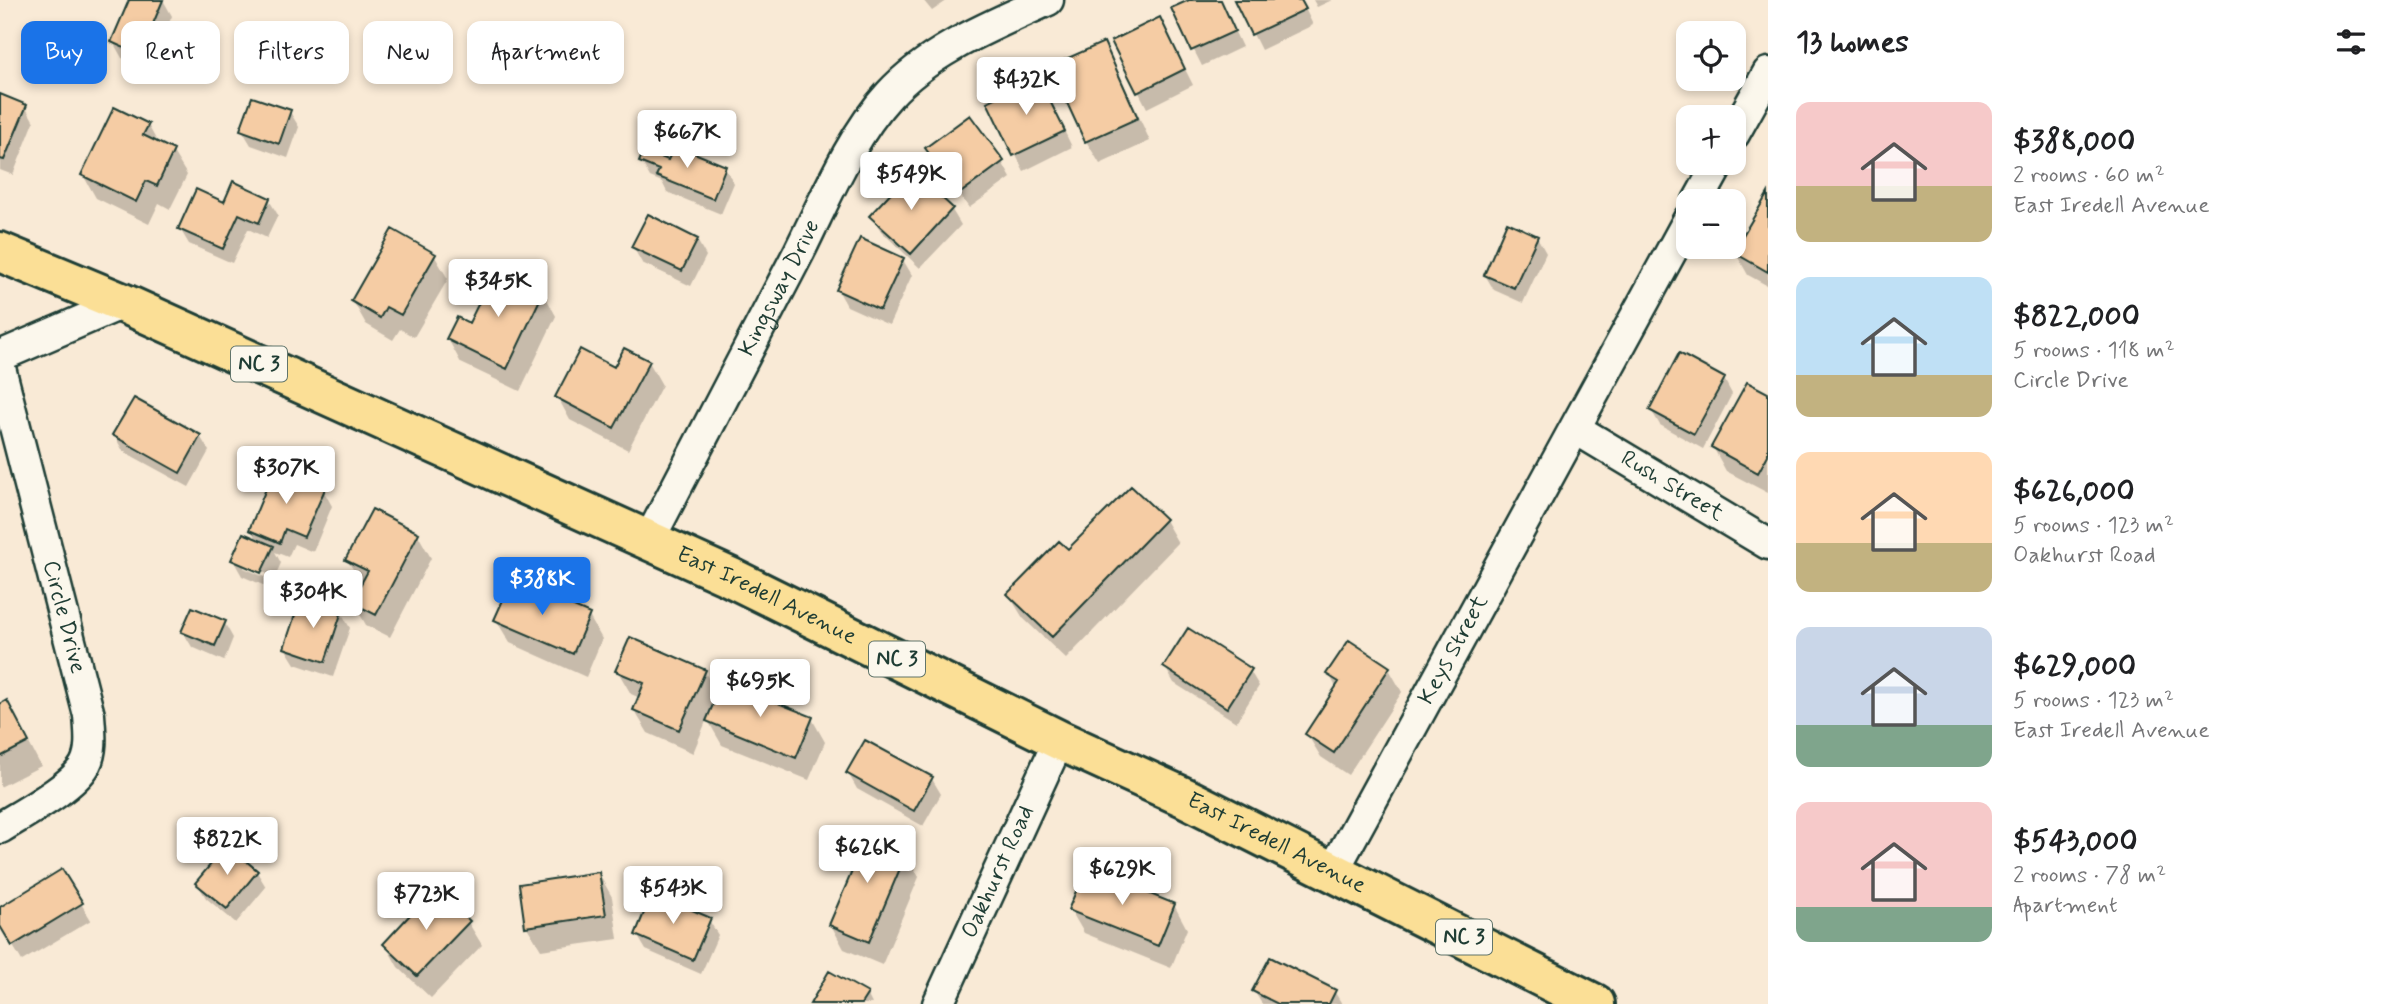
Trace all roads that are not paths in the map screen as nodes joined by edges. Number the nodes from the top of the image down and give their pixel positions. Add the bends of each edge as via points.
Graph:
1 (1048, 0) edge
2 (1764, 89) edge
3 (1746, 116) edge
4 (1676, 243) edge
5 (0, 252) edge
6 (124, 303) junction
7 (0, 356) edge
8 (0, 368) edge
9 (1576, 429) junction
10 (649, 541) junction
11 (1768, 544) edge
12 (1059, 740) junction
13 (0, 828) edge
14 (1332, 873) junction
15 (938, 1004) edge
16 (1595, 1004) edge

1 - 10 street, Kingsway Drive via 929,62 888,96 873,116
2 - 3 street
4 - 9 street, Keys Street
5 - 6 main road, East Iredell Avenue / NC 3
6 - 7 street
6 - 10 main road, East Iredell Avenue / NC 3
8 - 13 street, Circle Drive via 89,715 91,741 85,765 65,786
9 - 11 street, Rush Street
9 - 14 street, Keys Street
10 - 12 main road, East Iredell Avenue / NC 3
12 - 14 main road, East Iredell Avenue / NC 3
12 - 15 street, Oakhurst Road
14 - 16 main road, East Iredell Avenue / NC 3

